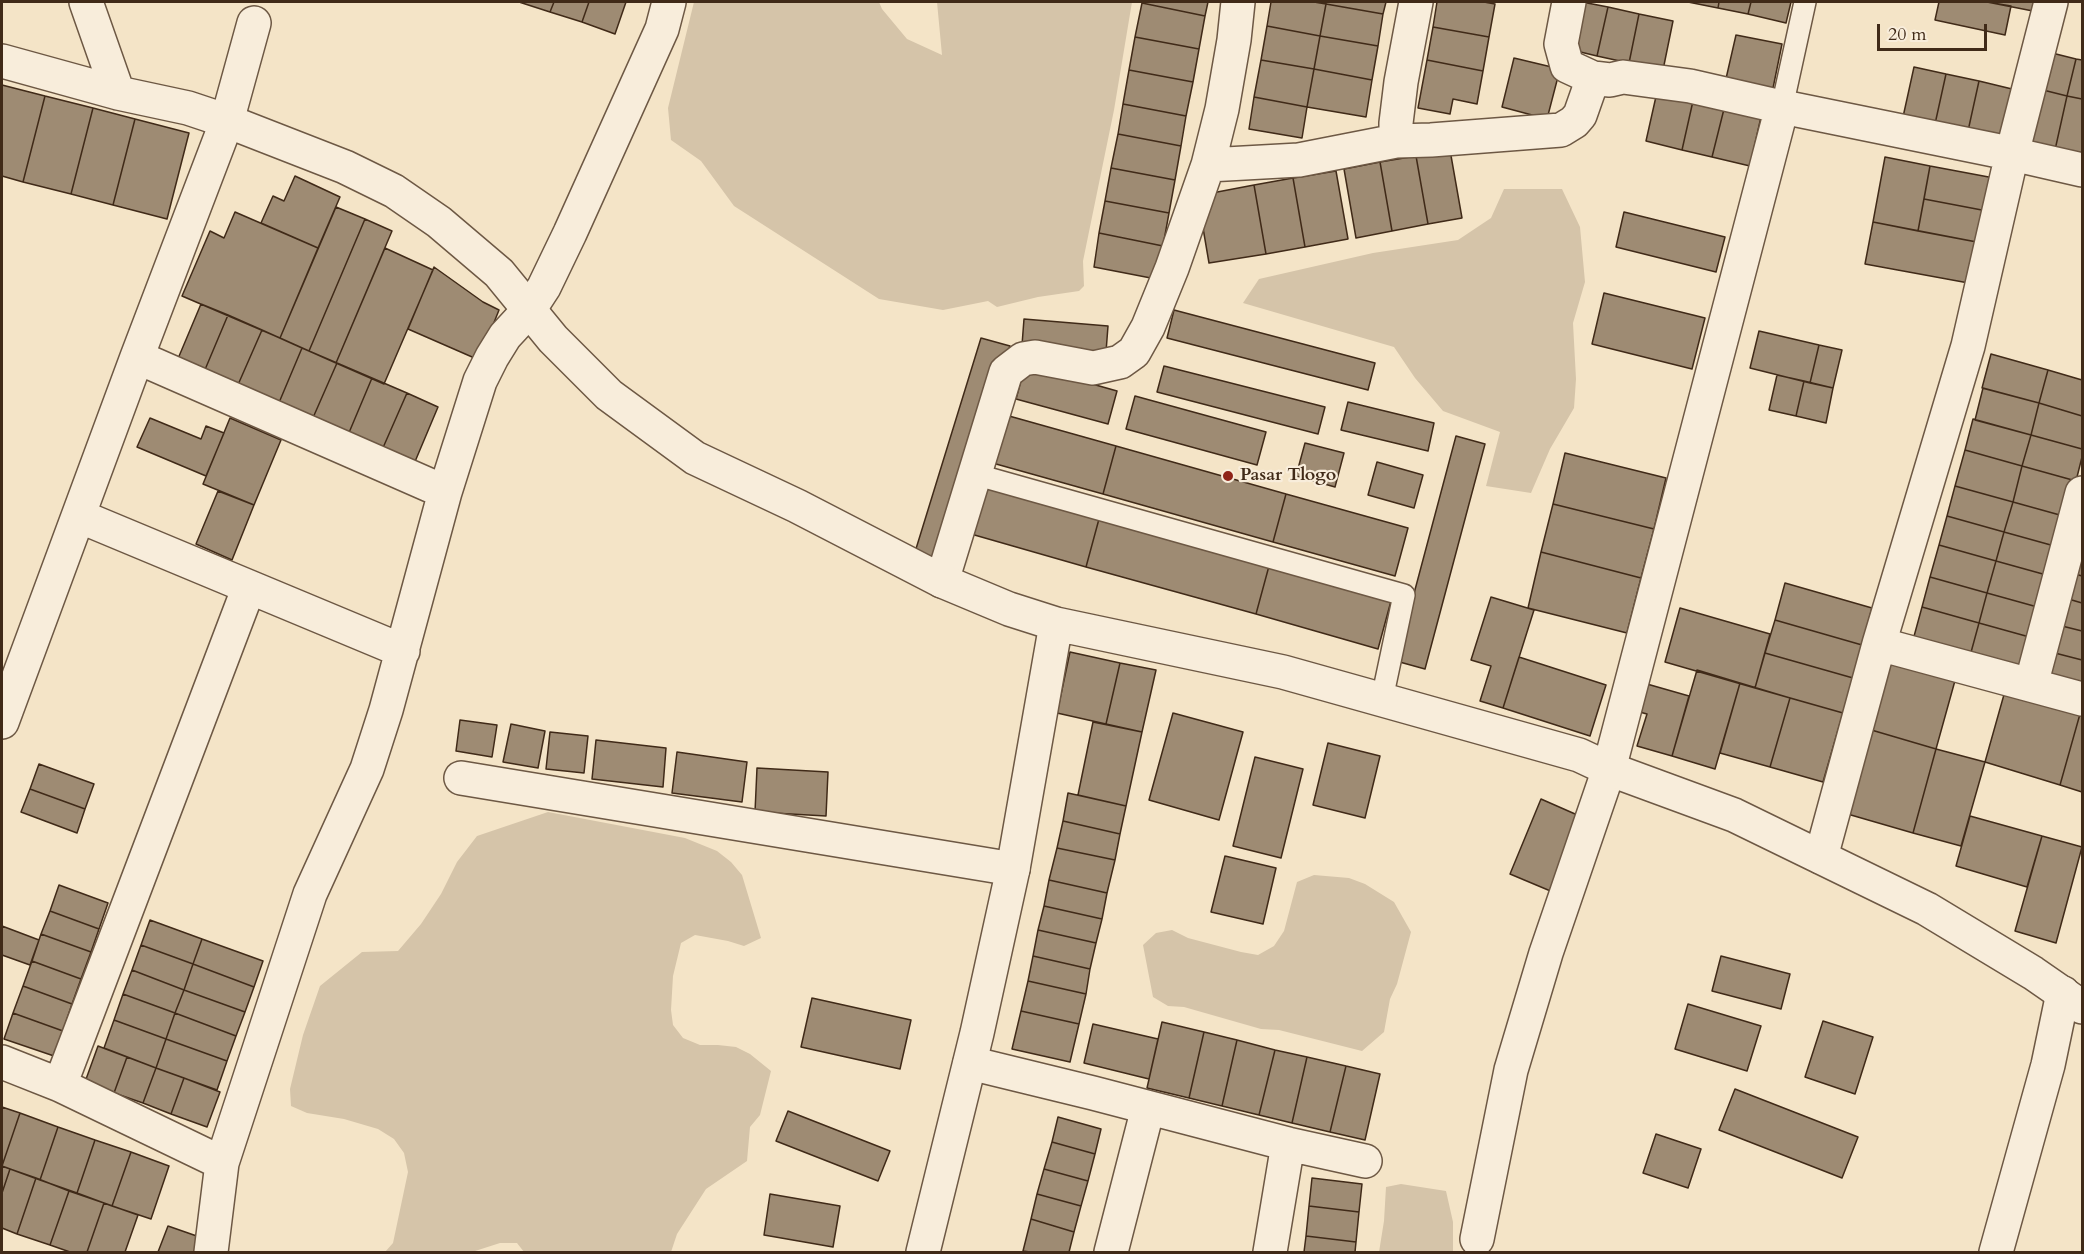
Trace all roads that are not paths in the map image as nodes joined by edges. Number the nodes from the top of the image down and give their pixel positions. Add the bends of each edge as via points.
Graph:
1 (86, 2) edge
2 (669, 2) edge
3 (1238, 2) edge
4 (1416, 2) edge
5 (1569, 2) edge
6 (1805, 2) edge
7 (2051, 2) edge
8 (254, 23) dead end
9 (2, 62) edge
10 (1593, 78) junction
11 (118, 93) junction
12 (1782, 107) junction
13 (227, 121) junction
14 (1396, 141) junction
15 (2012, 154) junction
16 (1208, 165) junction
17 (2082, 170) edge
18 (529, 310) junction
19 (136, 357) junction
20 (988, 478) dead end
21 (445, 492) junction
22 (2082, 493) edge
23 (79, 516) junction
24 (942, 581) junction
25 (249, 587) junction
26 (1056, 624) junction
27 (1879, 644) junction
28 (403, 651) junction
29 (2031, 685) junction
30 (1382, 699) junction
31 (2082, 699) edge
32 (2, 722) edge
33 (1609, 769) junction
34 (461, 778) dead end
35 (1821, 857) junction
36 (1013, 869) junction
37 (2073, 1000) edge
38 (2, 1062) edge
39 (970, 1063) junction
40 (60, 1085) junction
41 (1148, 1108) junction
42 (1288, 1144) junction
43 (1365, 1161) dead end
44 (222, 1163) junction
45 (1477, 1239) dead end
46 (212, 1252) edge
47 (923, 1252) edge
48 (1111, 1252) edge
49 (1270, 1252) edge
50 (1996, 1252) edge

1 - 11 street
2 - 18 street via 662,29 570,233
3 - 16 street via 1228,74
4 - 14 street via 1401,82
5 - 10 street via 1561,44 1567,66
6 - 12 lane
7 - 15 street
8 - 13 street
9 - 11 street
10 - 12 street via 1623,77 1690,86
10 - 14 street via 1580,115 1561,130
11 - 13 street
12 - 15 street
12 - 33 street
13 - 18 street via 345,167 394,191 439,222 499,273
13 - 19 street
14 - 16 street via 1299,160
15 - 17 street
15 - 27 street via 1968,346
16 - 24 street via 1172,268 1134,351 1120,362 1093,368 1035,357 1006,372
18 - 21 street via 505,336 480,381
18 - 24 street via 609,395 694,458
19 - 21 street
19 - 23 street
20 - 30 lane via 1404,595
21 - 28 street
22 - 29 street
23 - 25 street
23 - 32 street
24 - 26 street
25 - 28 street
25 - 40 street
26 - 30 street via 1283,672
26 - 36 street
27 - 29 street
27 - 35 street
28 - 44 street via 367,769 310,894
29 - 31 street
30 - 33 street via 1580,755
33 - 35 street via 1734,815
33 - 45 street via 1511,1070
34 - 36 street
35 - 37 street via 1927,909
36 - 39 street
37 - 50 street via 2048,1065
38 - 40 street
39 - 41 street
39 - 47 street
40 - 44 street
41 - 42 street
41 - 48 street
42 - 43 street
42 - 49 street
44 - 46 street

